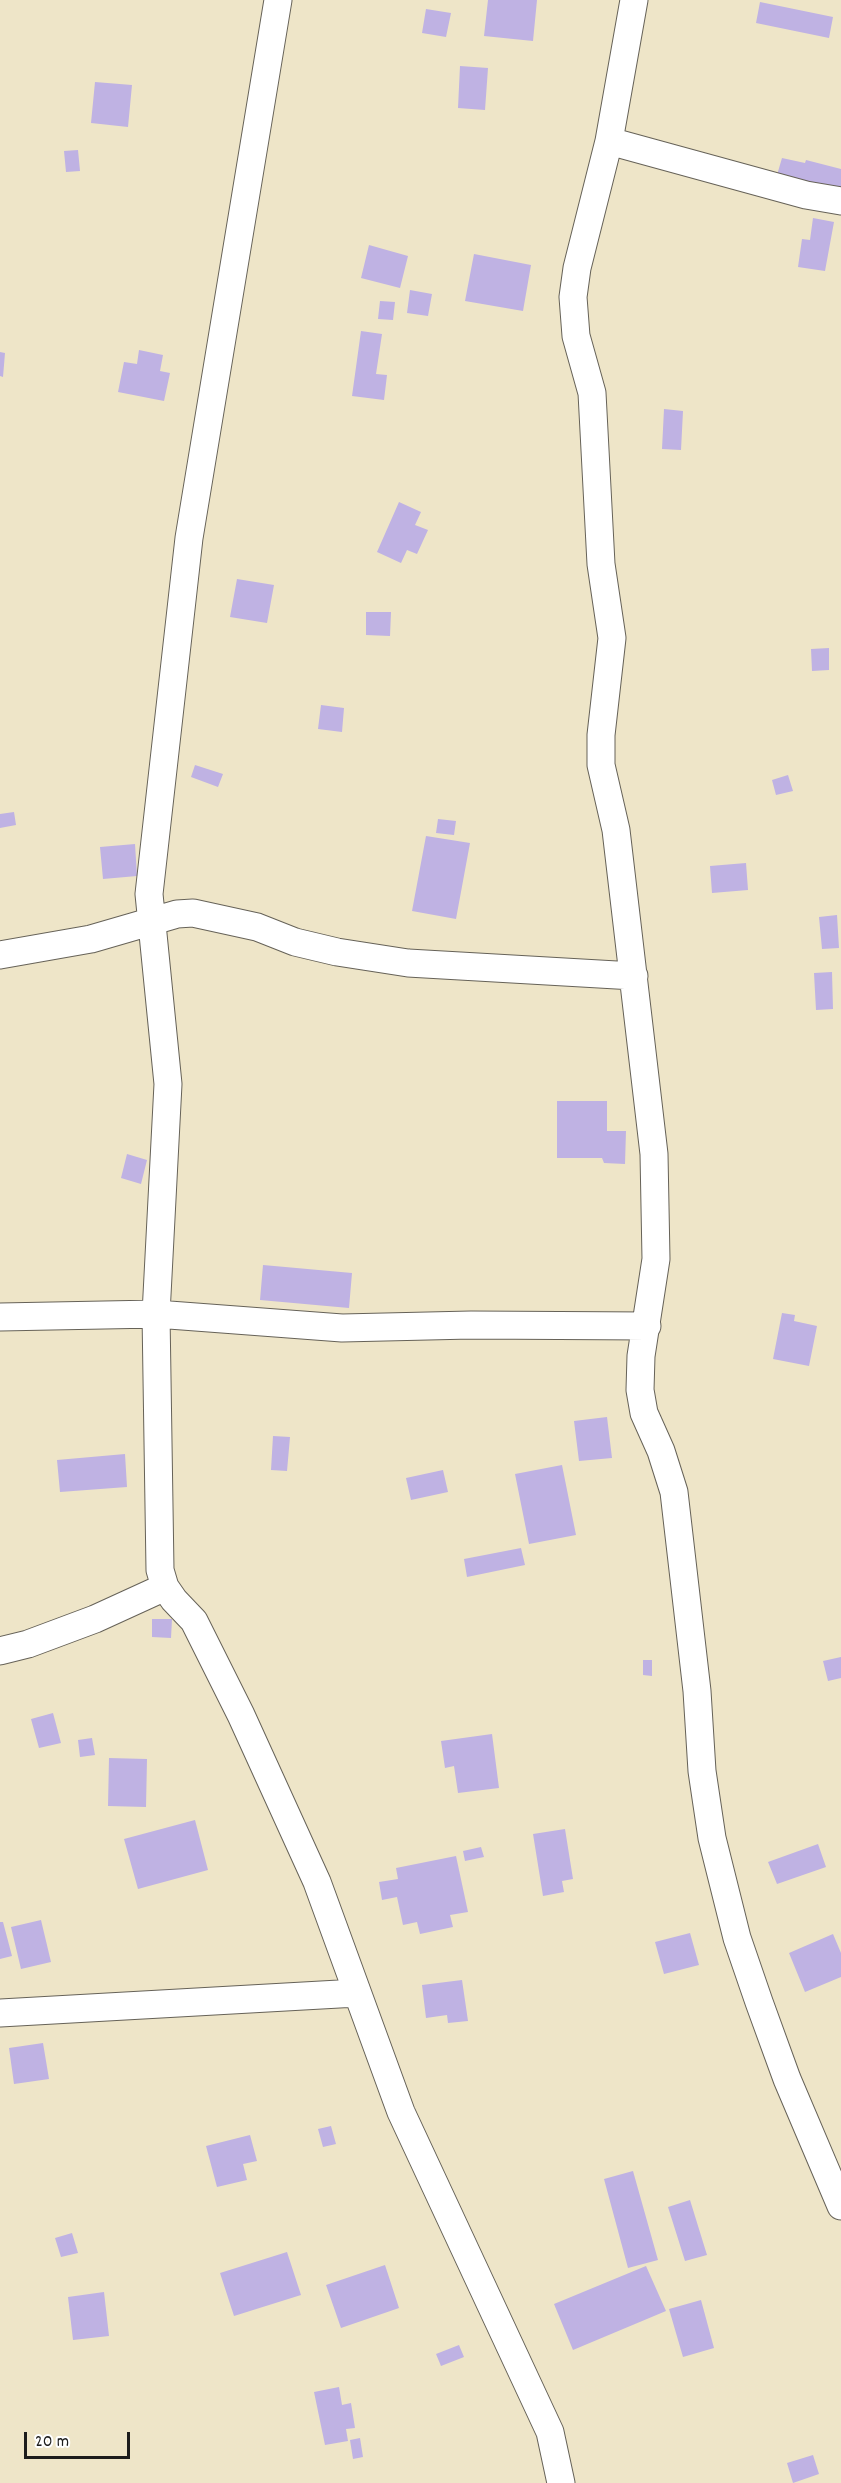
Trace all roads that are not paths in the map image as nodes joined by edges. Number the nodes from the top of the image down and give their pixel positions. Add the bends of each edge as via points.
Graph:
1 (278, 0) edge
2 (633, 0) edge
3 (609, 141) junction
4 (841, 201) edge
5 (153, 922) junction
6 (0, 955) edge
7 (634, 976) junction
8 (156, 1314) junction
9 (0, 1317) edge
10 (647, 1326) junction
11 (165, 1587) junction
12 (0, 1651) edge
13 (357, 1993) junction
14 (0, 2013) edge
15 (841, 2206) edge
16 (561, 2483) edge

1 - 5 street via 189,538 149,894
2 - 3 street
3 - 4 street
3 - 7 street via 577,268 574,315 592,393 600,564 612,638 601,765 616,830
5 - 6 street via 91,939
5 - 7 street via 193,913 337,952 396,961
5 - 8 street via 168,1084
7 - 10 street via 654,1154 656,1259
8 - 9 street
8 - 10 street via 342,1328
8 - 11 street via 160,1570
10 - 15 street via 639,1390 675,1492 712,1838 737,1938 763,2013
11 - 12 street via 28,1644
11 - 13 street via 194,1621 242,1715 317,1882
13 - 14 street
13 - 16 street via 401,2112 550,2432

